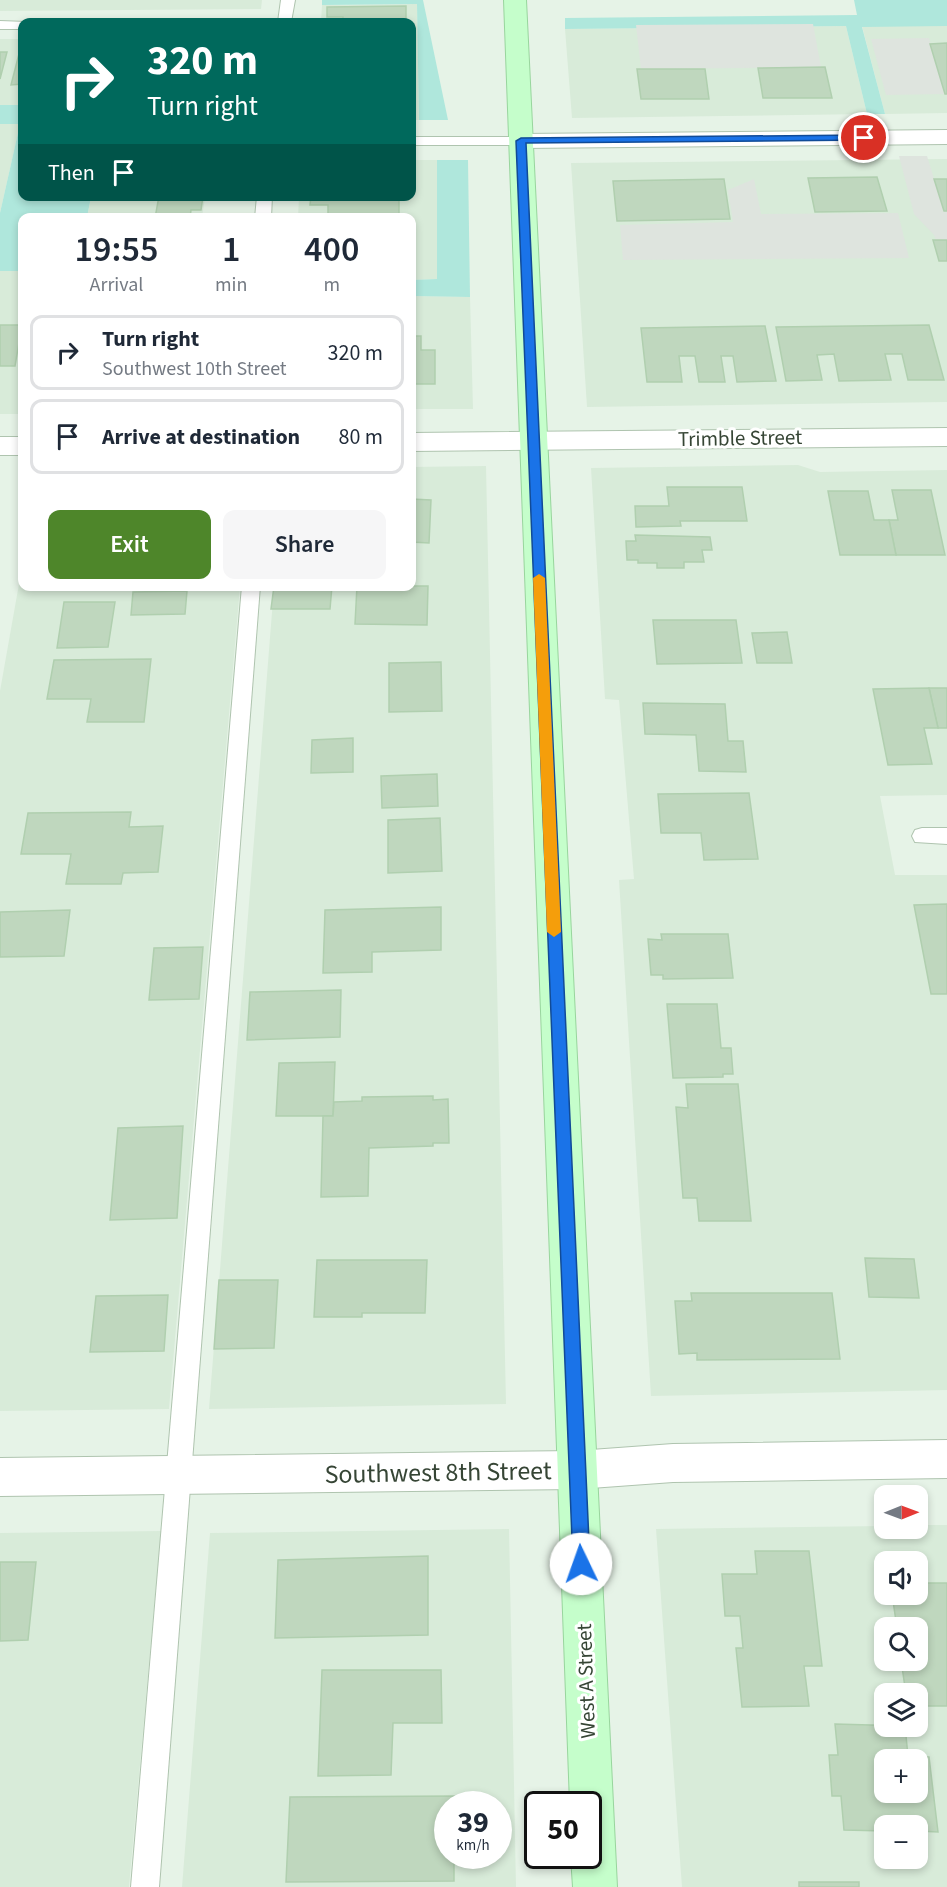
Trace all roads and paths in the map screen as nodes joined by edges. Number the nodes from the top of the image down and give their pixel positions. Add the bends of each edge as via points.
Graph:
1 (288, 0) edge
2 (515, 0) edge
3 (286, 18) edge
4 (0, 25) edge
5 (18, 25) edge
6 (947, 137) edge
7 (416, 141) edge
8 (521, 141) junction
9 (947, 437) edge
10 (534, 441) junction
11 (416, 442) edge
12 (251, 591) edge
13 (922, 836) dead end
14 (947, 836) edge
15 (947, 1459) edge
16 (577, 1470) junction
17 (180, 1475) junction
18 (0, 1477) edge
19 (145, 1887) edge
20 (594, 1887) edge

1 - 3 lane
2 - 8 main road, West A Street
4 - 5 lane
6 - 8 street
7 - 8 lane
8 - 10 main road, West A Street
9 - 10 street, Trimble Street
10 - 11 street, Trimble Street
10 - 16 main road, West A Street
12 - 17 lane
13 - 14 lane
15 - 16 street, Southwest 8th Street via 673,1463
16 - 17 street, Southwest 8th Street
16 - 20 main road, West A Street
17 - 18 street, Southwest 8th Street
17 - 19 lane

